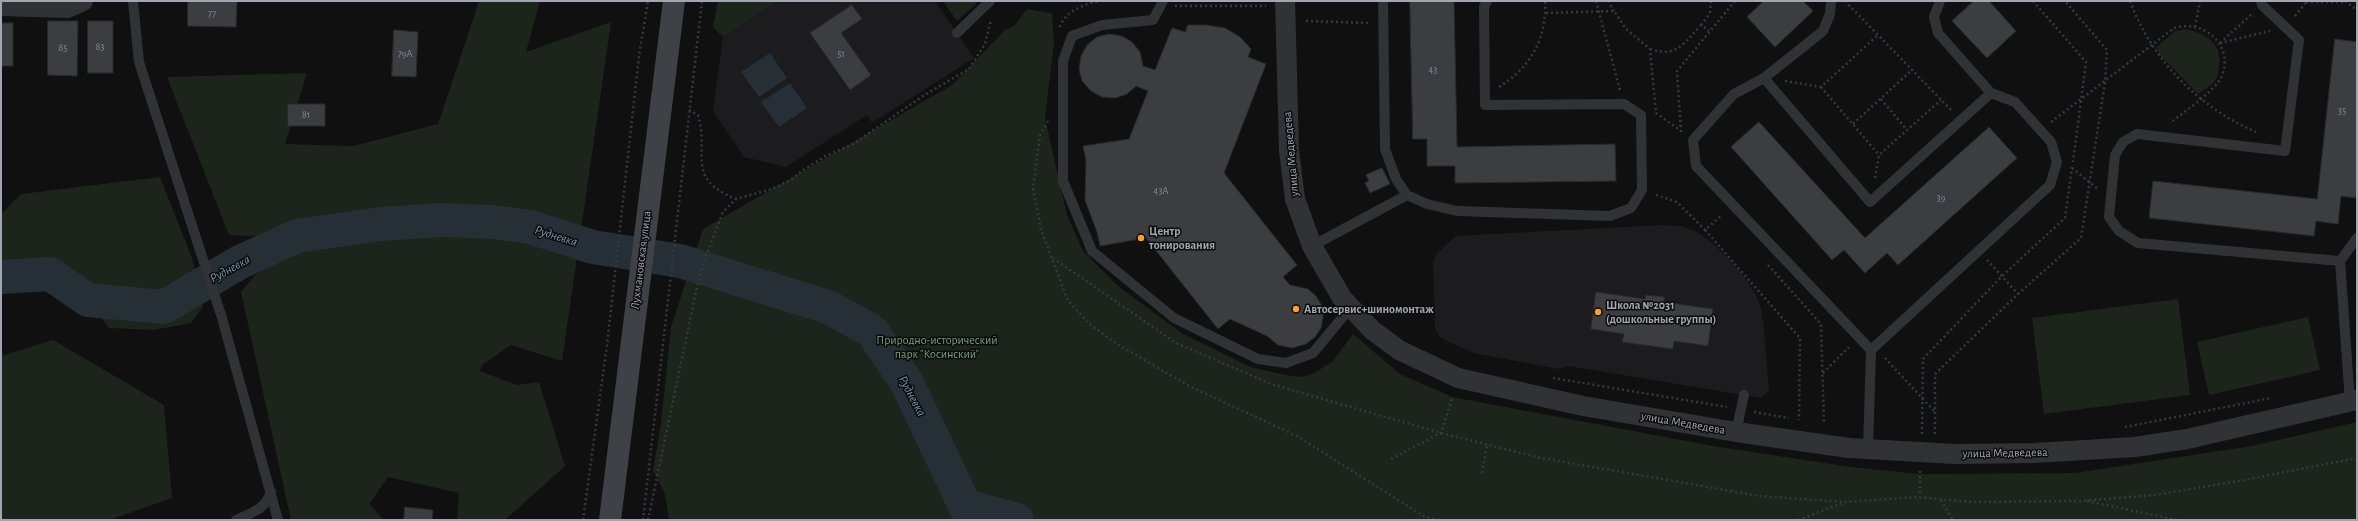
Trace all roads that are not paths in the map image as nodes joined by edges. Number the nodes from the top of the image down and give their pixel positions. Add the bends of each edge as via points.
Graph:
1 (82, 1) edge
2 (133, 1) edge
3 (674, 1) edge
4 (990, 1) edge
5 (1383, 1) edge
6 (1487, 1) edge
7 (1831, 1) edge
8 (1940, 1) edge
9 (2262, 3) edge
10 (1162, 4) edge
11 (1278, 4) edge
12 (1, 6) edge
13 (957, 33) dead end
14 (1764, 78) junction
15 (1991, 93) junction
16 (1407, 195) junction
17 (2357, 238) edge
18 (1312, 246) junction
19 (2340, 261) junction
20 (1351, 307) junction
21 (1873, 348) junction
22 (1744, 395) dead end
23 (2354, 401) edge
24 (1736, 432) junction
25 (1868, 450) junction
26 (272, 492) junction
27 (236, 520) edge
28 (278, 520) edge
29 (610, 520) edge

1 - 12 street via 67,8
2 - 26 lane via 139,62 222,318
3 - 29 street, Лухмановская улица
4 - 13 lane
5 - 16 lane via 1385,149 1396,179
6 - 16 lane via 1484,7 1485,105 1624,104 1641,115 1642,190 1631,208 1610,216 1457,211 1426,204
7 - 14 lane via 1830,14 1823,31
8 - 15 lane via 1934,17 1938,33
9 - 19 lane via 2299,40 2285,150 2137,134 2123,142 2115,155 2109,217 2119,231 2138,243
10 - 20 lane via 1152,20 1102,25 1072,36 1063,61 1063,181 1092,251 1174,318 1258,359 1286,363 1313,353
11 - 18 street, улица Медведева via 1295,199
14 - 15 lane via 1870,202
14 - 21 lane via 1734,94 1693,140 1696,166 1860,338
15 - 21 lane via 2015,102 2051,142 2057,162 2050,185
16 - 18 lane
17 - 19 lane
18 - 20 street, улица Медведева via 1342,298
19 - 23 lane
20 - 24 street, улица Медведева via 1372,330 1398,350 1458,378 1583,406
21 - 25 lane
22 - 24 lane
23 - 25 street, улица Медведева via 2187,439 2135,447 1985,454
24 - 25 street, улица Медведева
26 - 27 lane via 265,505
26 - 28 lane

